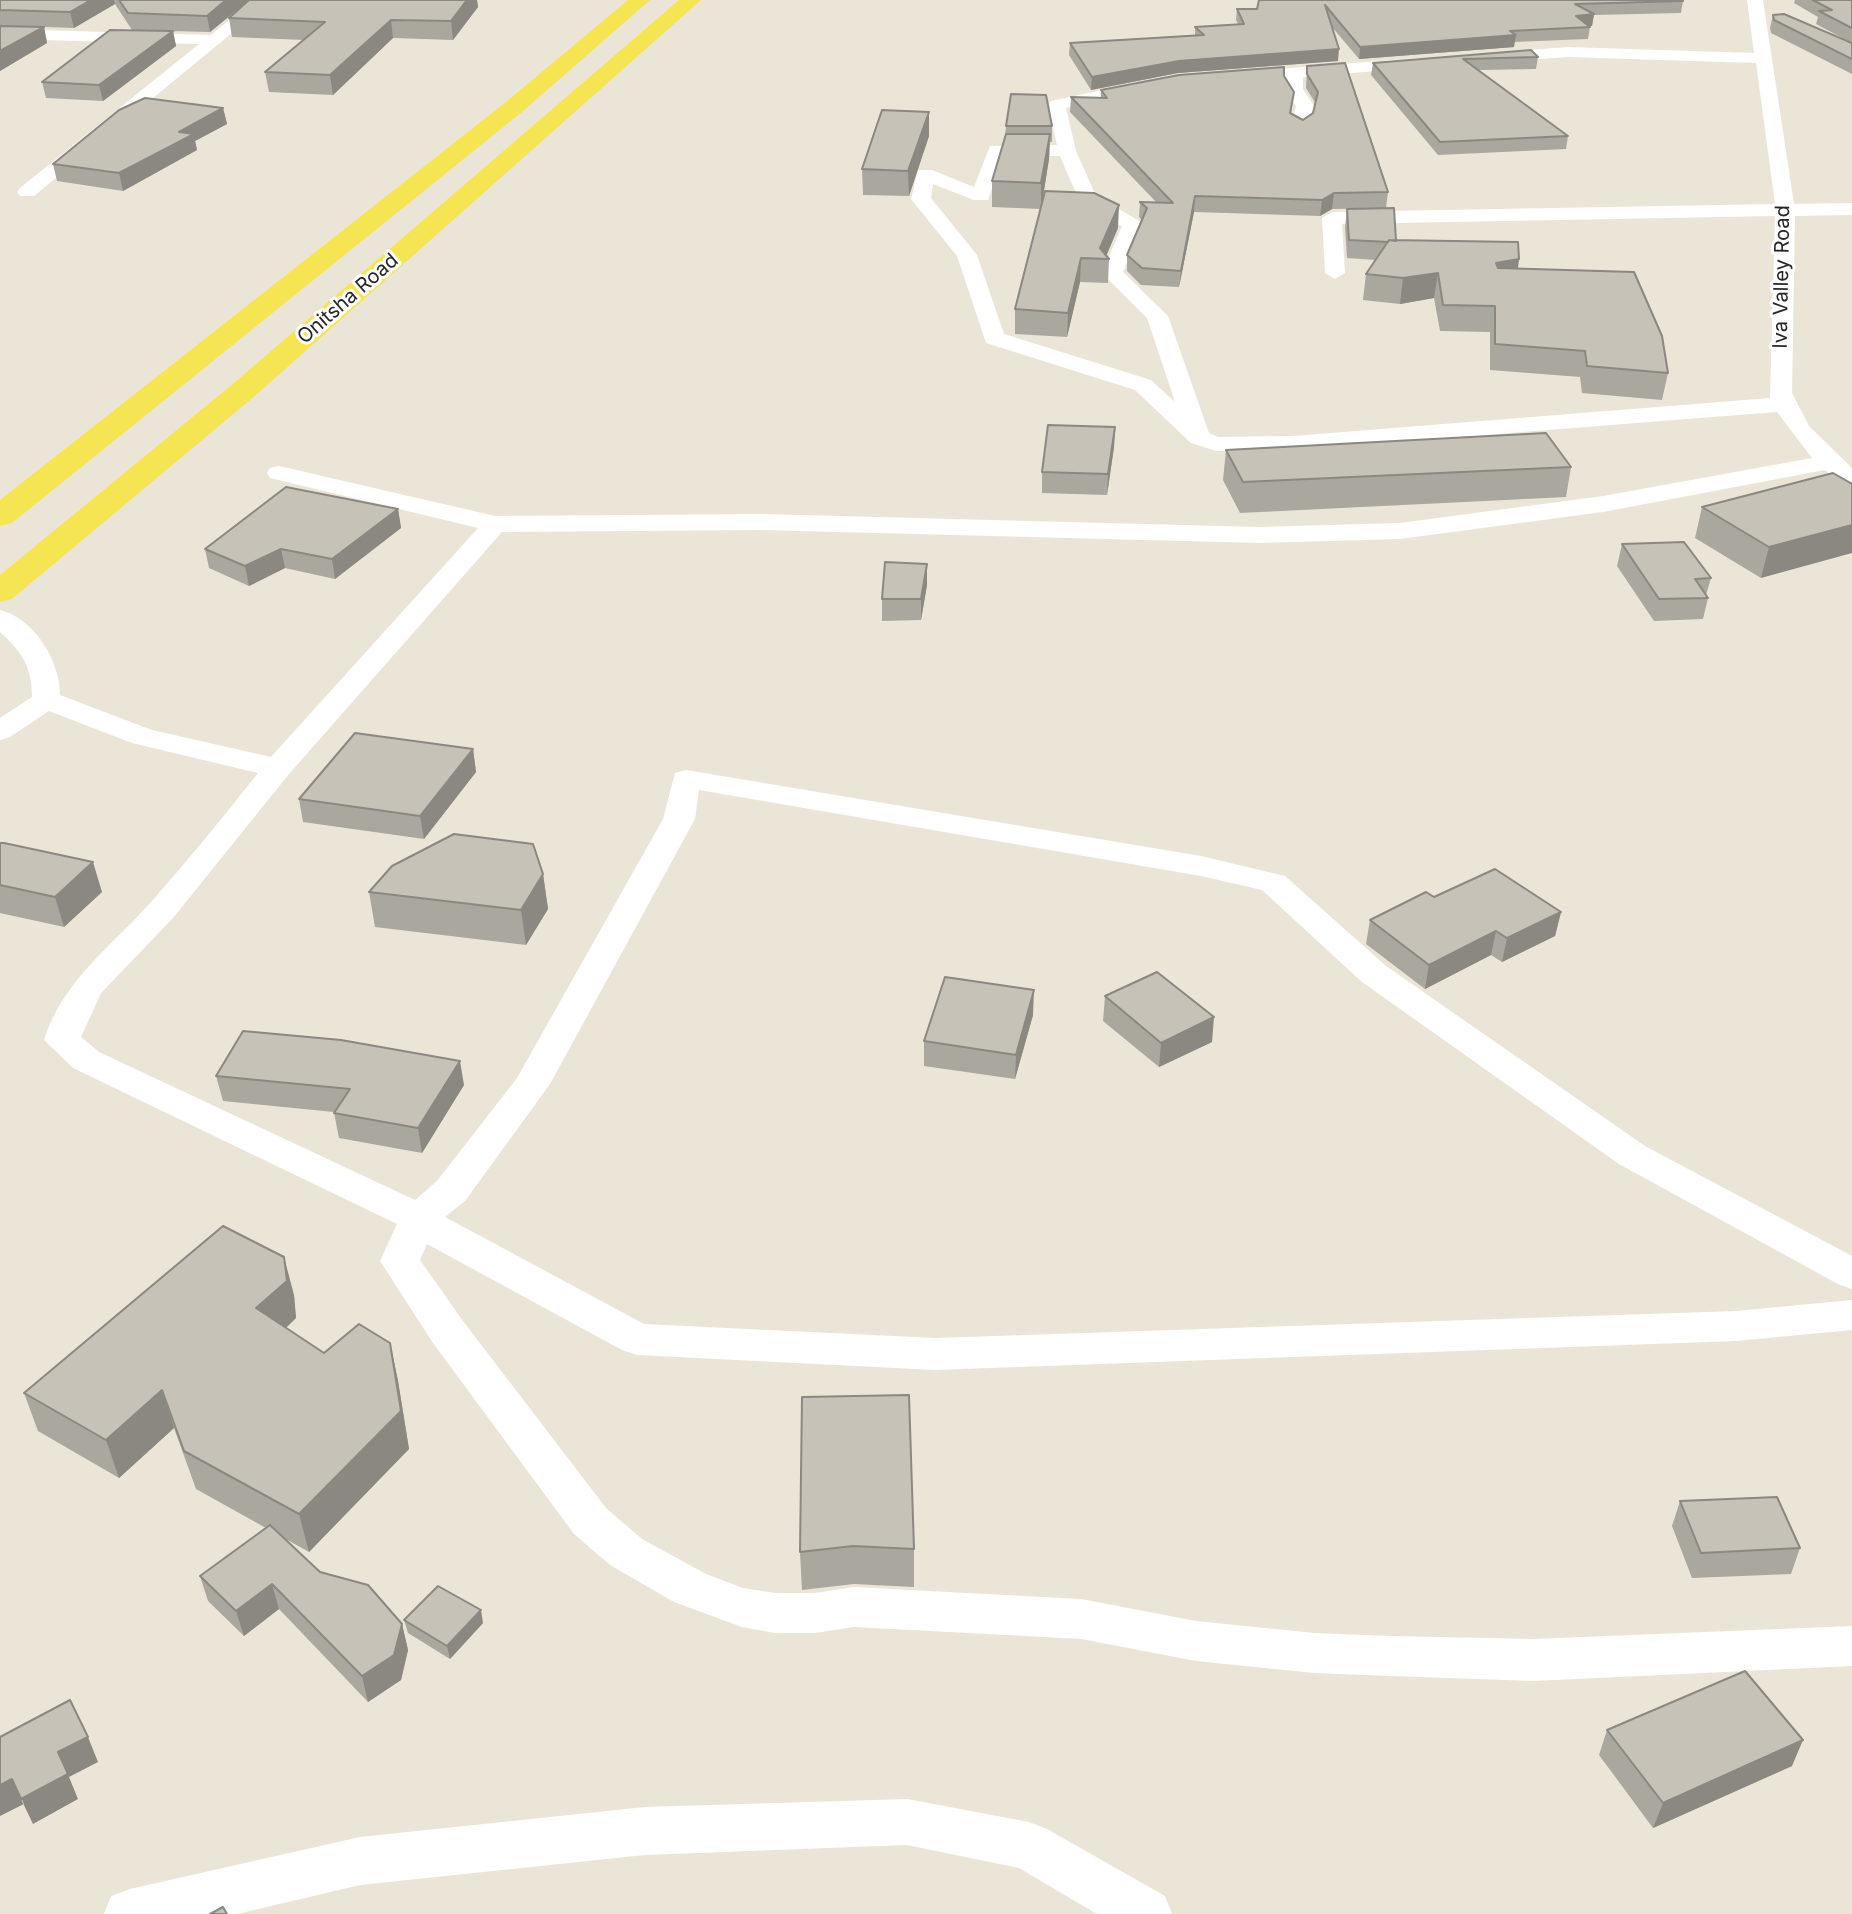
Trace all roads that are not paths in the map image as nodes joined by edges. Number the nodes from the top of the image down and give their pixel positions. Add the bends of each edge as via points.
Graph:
1 (264, 0) edge
2 (640, 0) edge
3 (691, 0) edge
4 (1760, 5) edge
5 (0, 34) edge
6 (217, 40) junction
7 (1763, 58) junction
8 (1475, 59) edge
9 (1432, 62) edge
10 (1295, 73) junction
11 (1222, 78) edge
12 (1159, 84) edge
13 (1300, 127) edge
14 (1067, 151) junction
15 (27, 192) dead end
16 (1785, 208) junction
17 (1852, 209) edge
18 (1335, 273) dead end
19 (1784, 404) junction
20 (1199, 438) junction
21 (1829, 462) junction
22 (279, 473) dead end
23 (1852, 480) edge
24 (0, 516) edge
25 (495, 524) junction
26 (0, 592) edge
27 (0, 618) edge
28 (46, 700) junction
29 (0, 731) edge
30 (278, 768) junction
31 (419, 1218) junction
32 (1852, 1274) edge
33 (1852, 1315) edge
34 (1852, 1646) edge
35 (130, 1914) edge
36 (1146, 1914) edge

1 - 6 street
2 - 24 main road, Onitsha Road via 514,107
3 - 26 main road, Onitsha Road via 245,389
4 - 7 street, Iva Valley Road
5 - 6 street
6 - 15 street
7 - 8 street via 1568,52
7 - 16 street, Iva Valley Road
9 - 10 street
10 - 11 street
10 - 13 street via 1294,89 1305,106
12 - 14 street via 1057,105
14 - 20 street via 1097,212 1133,223 1112,273 1157,316
14 - 20 street via 996,150 981,196 925,174 921,199 967,255 994,338 1143,385
16 - 17 street
16 - 18 street via 1332,218
16 - 19 street, Iva Valley Road via 1780,393
19 - 20 street via 1293,443 1216,444
19 - 21 street, Iva Valley Road via 1802,435
21 - 23 street, Iva Valley Road
21 - 25 street via 1603,504 1400,531 1260,535 761,522
22 - 25 street
25 - 30 street
27 - 28 street via 33,648 48,672
28 - 29 street
28 - 30 street via 143,737
30 - 31 street via 160,913 83,991 67,1015 62,1040 86,1060
31 - 32 street via 451,1191 532,1084 679,819 686,779 1171,860 1273,883 1374,974 1632,1155
31 - 33 street via 637,1339 935,1354 1736,1326
31 - 34 street via 400,1261 590,1521 626,1552 690,1588 742,1607 775,1613 854,1607 1081,1619 1196,1641 1390,1656 1534,1660
35 - 36 street via 360,1861 645,1831 907,1822 1029,1846

